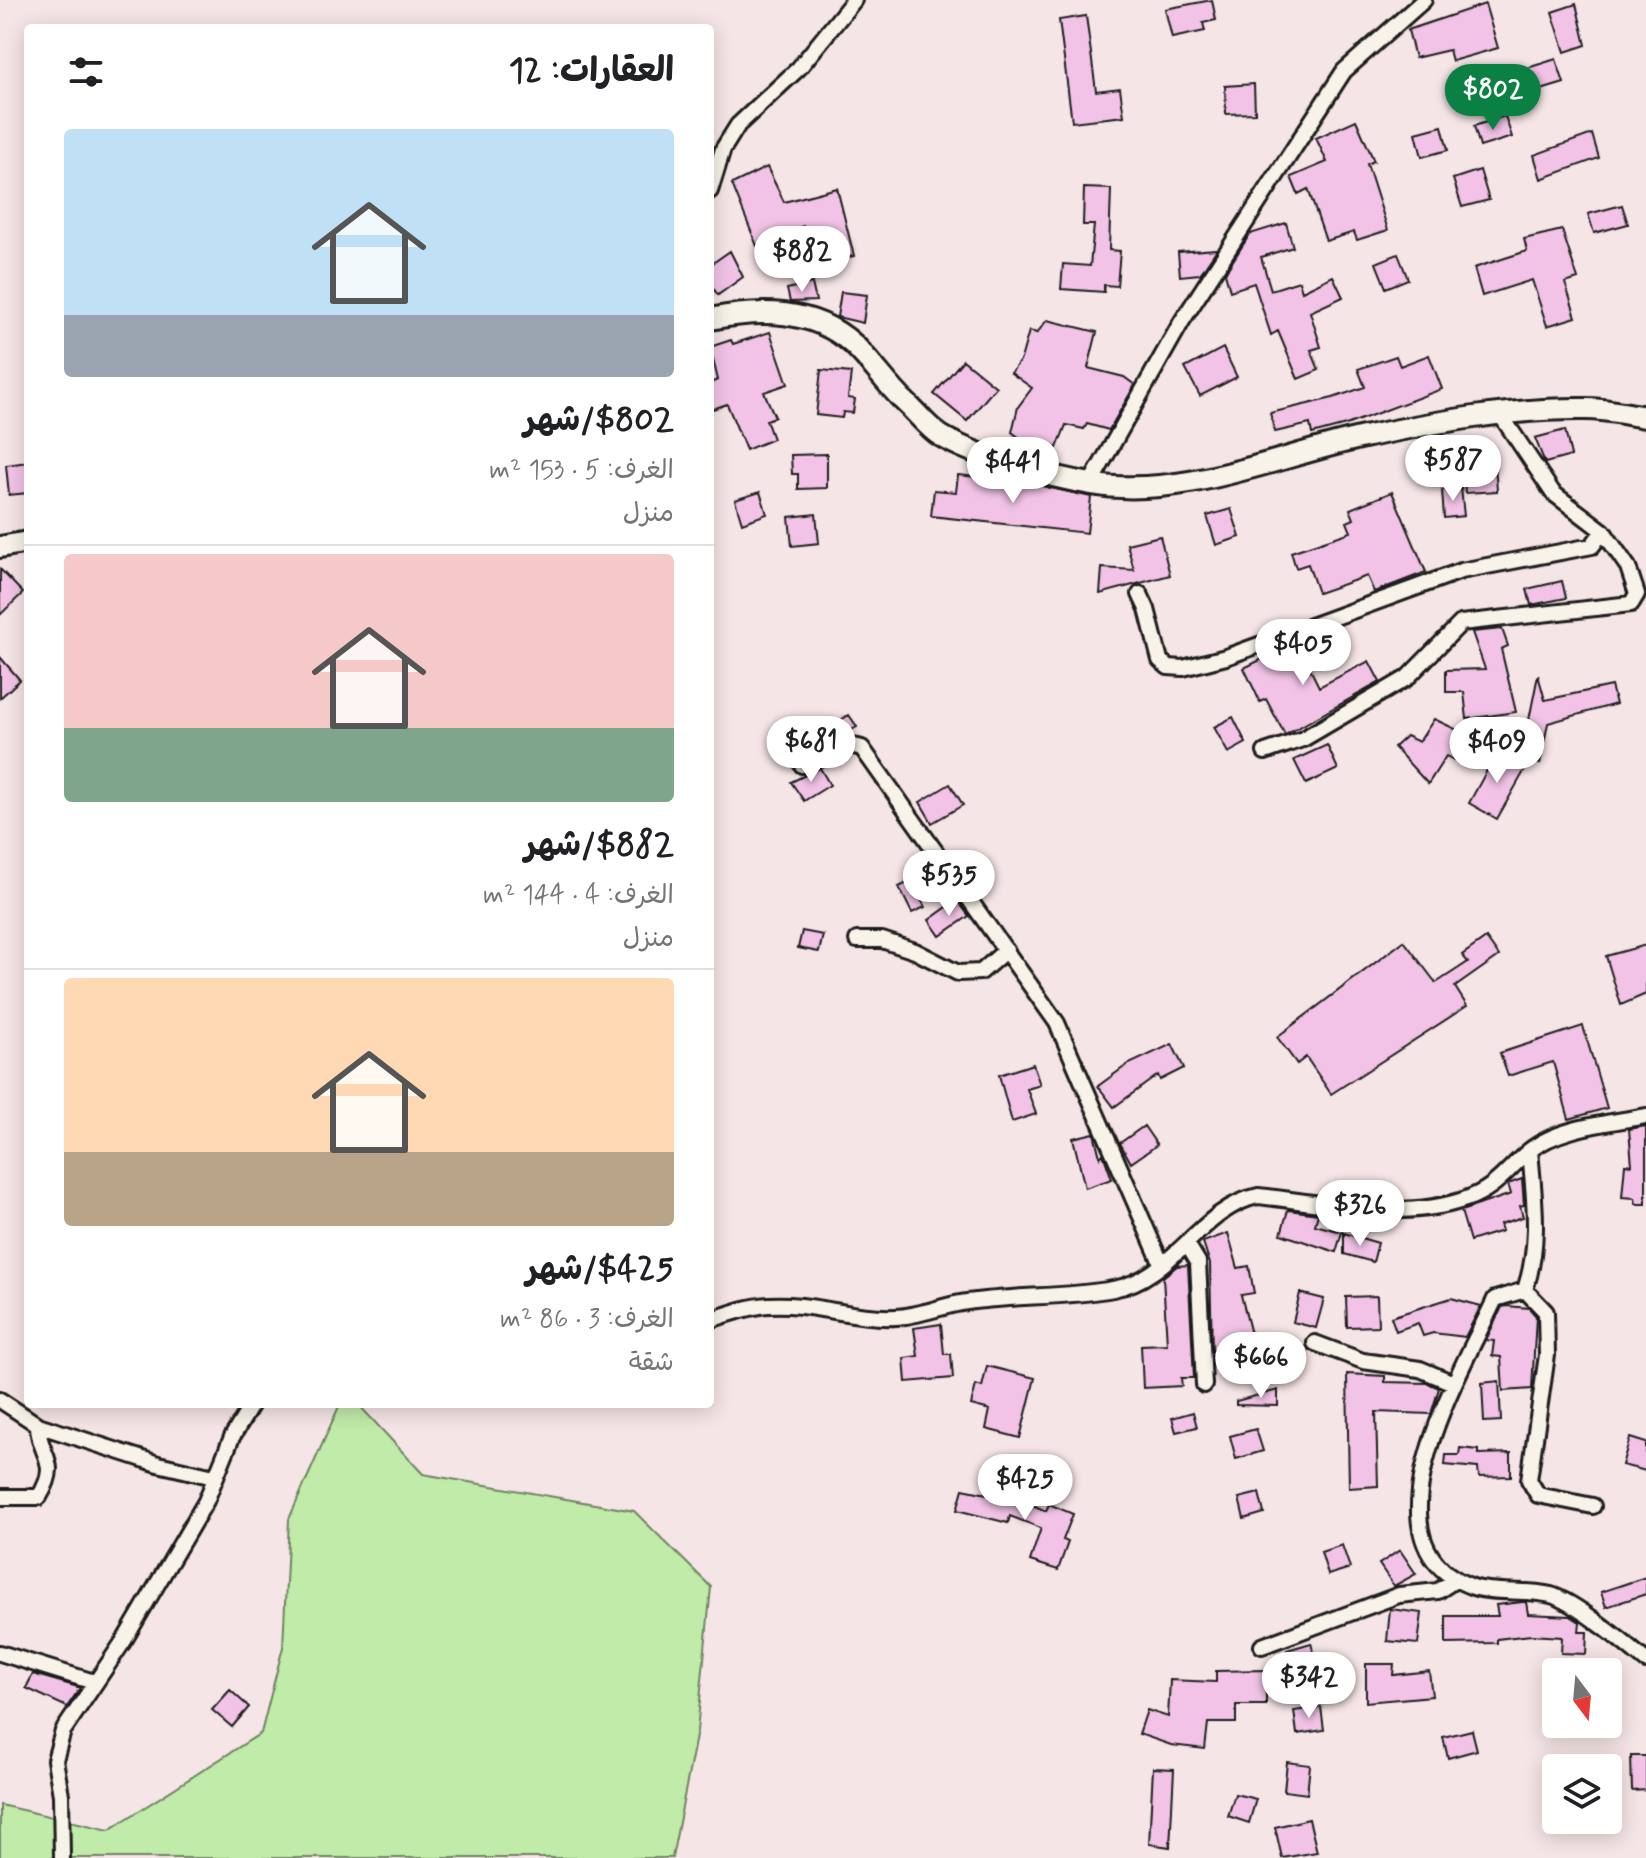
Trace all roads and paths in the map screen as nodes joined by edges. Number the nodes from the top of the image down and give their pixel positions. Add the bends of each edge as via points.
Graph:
1 (854, 0) edge
2 (1424, 0) edge
3 (714, 178) edge
4 (714, 319) edge
5 (1500, 414) junction
6 (1646, 417) edge
7 (1090, 484) junction
8 (1603, 531) junction
9 (24, 543) edge
10 (0, 547) edge
11 (1140, 594) dead end
12 (1265, 752) dead end
13 (802, 765) dead end
14 (857, 940) dead end
15 (1006, 950) junction
16 (1646, 1116) edge
17 (1530, 1150) junction
18 (1187, 1244) junction
19 (1162, 1265) junction
20 (1525, 1290) junction
21 (714, 1319) edge
22 (1315, 1343) dead end
23 (1451, 1382) junction
24 (1204, 1385) dead end
25 (0, 1400) edge
26 (250, 1408) edge
27 (38, 1425) junction
28 (214, 1477) junction
29 (0, 1497) edge
30 (1593, 1506) dead end
31 (1455, 1580) junction
32 (1262, 1646) dead end
33 (0, 1653) edge
34 (1646, 1661) edge
35 (94, 1682) junction
36 (62, 1858) edge

1 - 3 street via 799,68 738,125
2 - 7 street via 1344,71 1182,321
4 - 7 main road via 767,312 800,315 825,325 853,344 892,391 940,435 983,455
5 - 6 main road via 1588,409
5 - 7 main road via 1365,437 1207,477 1151,486
5 - 8 street via 1553,493
8 - 11 street via 1592,546 1461,571 1183,668 1160,660
8 - 12 street via 1628,567 1637,594 1631,604 1461,623 1407,678 1303,739
9 - 10 main road
13 - 15 street via 850,745 862,748
14 - 15 street via 882,940 958,973 981,972
15 - 19 street via 1057,1023
16 - 17 street via 1555,1137
17 - 18 street via 1500,1183 1467,1199 1431,1208 1386,1209 1258,1196 1232,1204
17 - 20 street via 1538,1233
18 - 19 street
18 - 24 street via 1198,1262
19 - 21 street via 1140,1281 1116,1289 966,1302 899,1317 770,1305
20 - 23 street via 1495,1299
20 - 30 street via 1546,1312 1547,1355 1529,1480 1538,1495
22 - 23 street via 1363,1361 1420,1369
23 - 31 street via 1442,1420 1426,1451 1417,1515 1430,1554
25 - 27 street
26 - 28 street
27 - 28 street
27 - 29 street via 49,1455 49,1481 39,1497
28 - 35 street via 206,1501
31 - 32 street via 1438,1591 1399,1595
31 - 34 street via 1478,1589 1554,1596
33 - 35 street
35 - 36 street via 63,1731 55,1760

